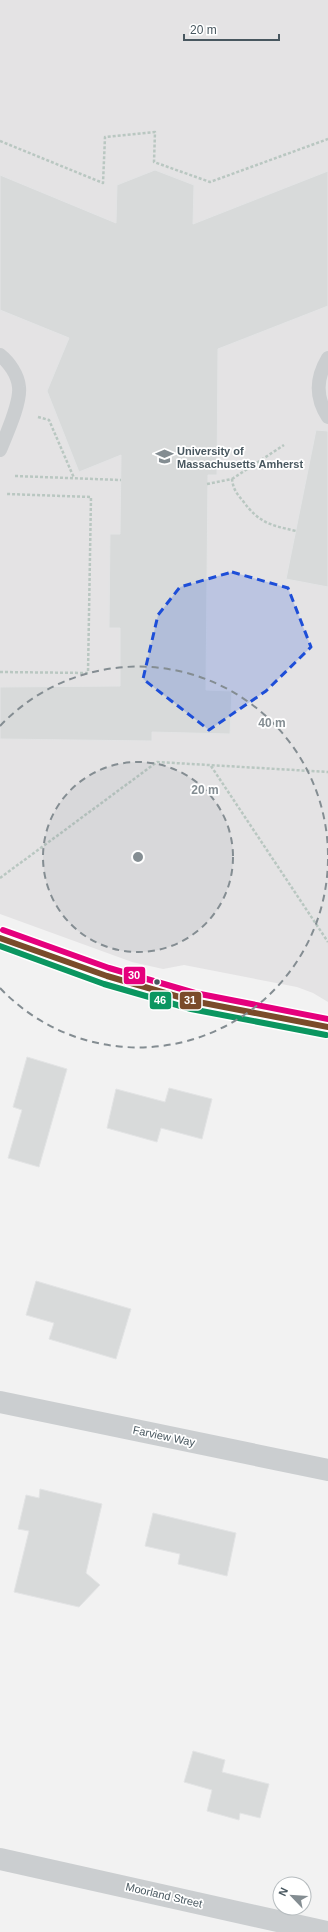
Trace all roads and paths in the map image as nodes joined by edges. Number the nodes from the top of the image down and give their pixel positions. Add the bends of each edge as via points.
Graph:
1 (328, 139) edge
2 (0, 141) edge
3 (0, 355) edge
4 (328, 358) edge
5 (38, 417) dead end
6 (328, 417) edge
7 (284, 445) dead end
8 (0, 450) edge
9 (15, 476) dead end
10 (74, 478) junction
11 (232, 479) junction
12 (121, 480) dead end
13 (208, 484) dead end
14 (7, 494) dead end
15 (296, 531) dead end
16 (0, 672) edge
17 (210, 766) junction
18 (328, 772) edge
19 (0, 878) edge
20 (0, 938) edge
21 (328, 942) edge
22 (328, 1027) edge
23 (0, 1402) edge
24 (328, 1470) edge
25 (0, 1859) edge
26 (327, 1932) edge

1 - 2 path via 210,182 154,162 155,132 105,137 103,183
3 - 8 lane via 14,372 19,387 12,421
4 - 6 lane via 321,370 318,387 319,402
5 - 10 path via 49,420
7 - 11 path
9 - 10 path
10 - 12 path
11 - 13 path
11 - 15 path via 233,489 253,515 271,525
14 - 16 path via 91,497 88,673
17 - 18 path
17 - 19 path via 157,762
17 - 21 path
20 - 22 main road via 87,970 192,1001
23 - 24 street, Farview Way
25 - 26 street, Moorland Street

